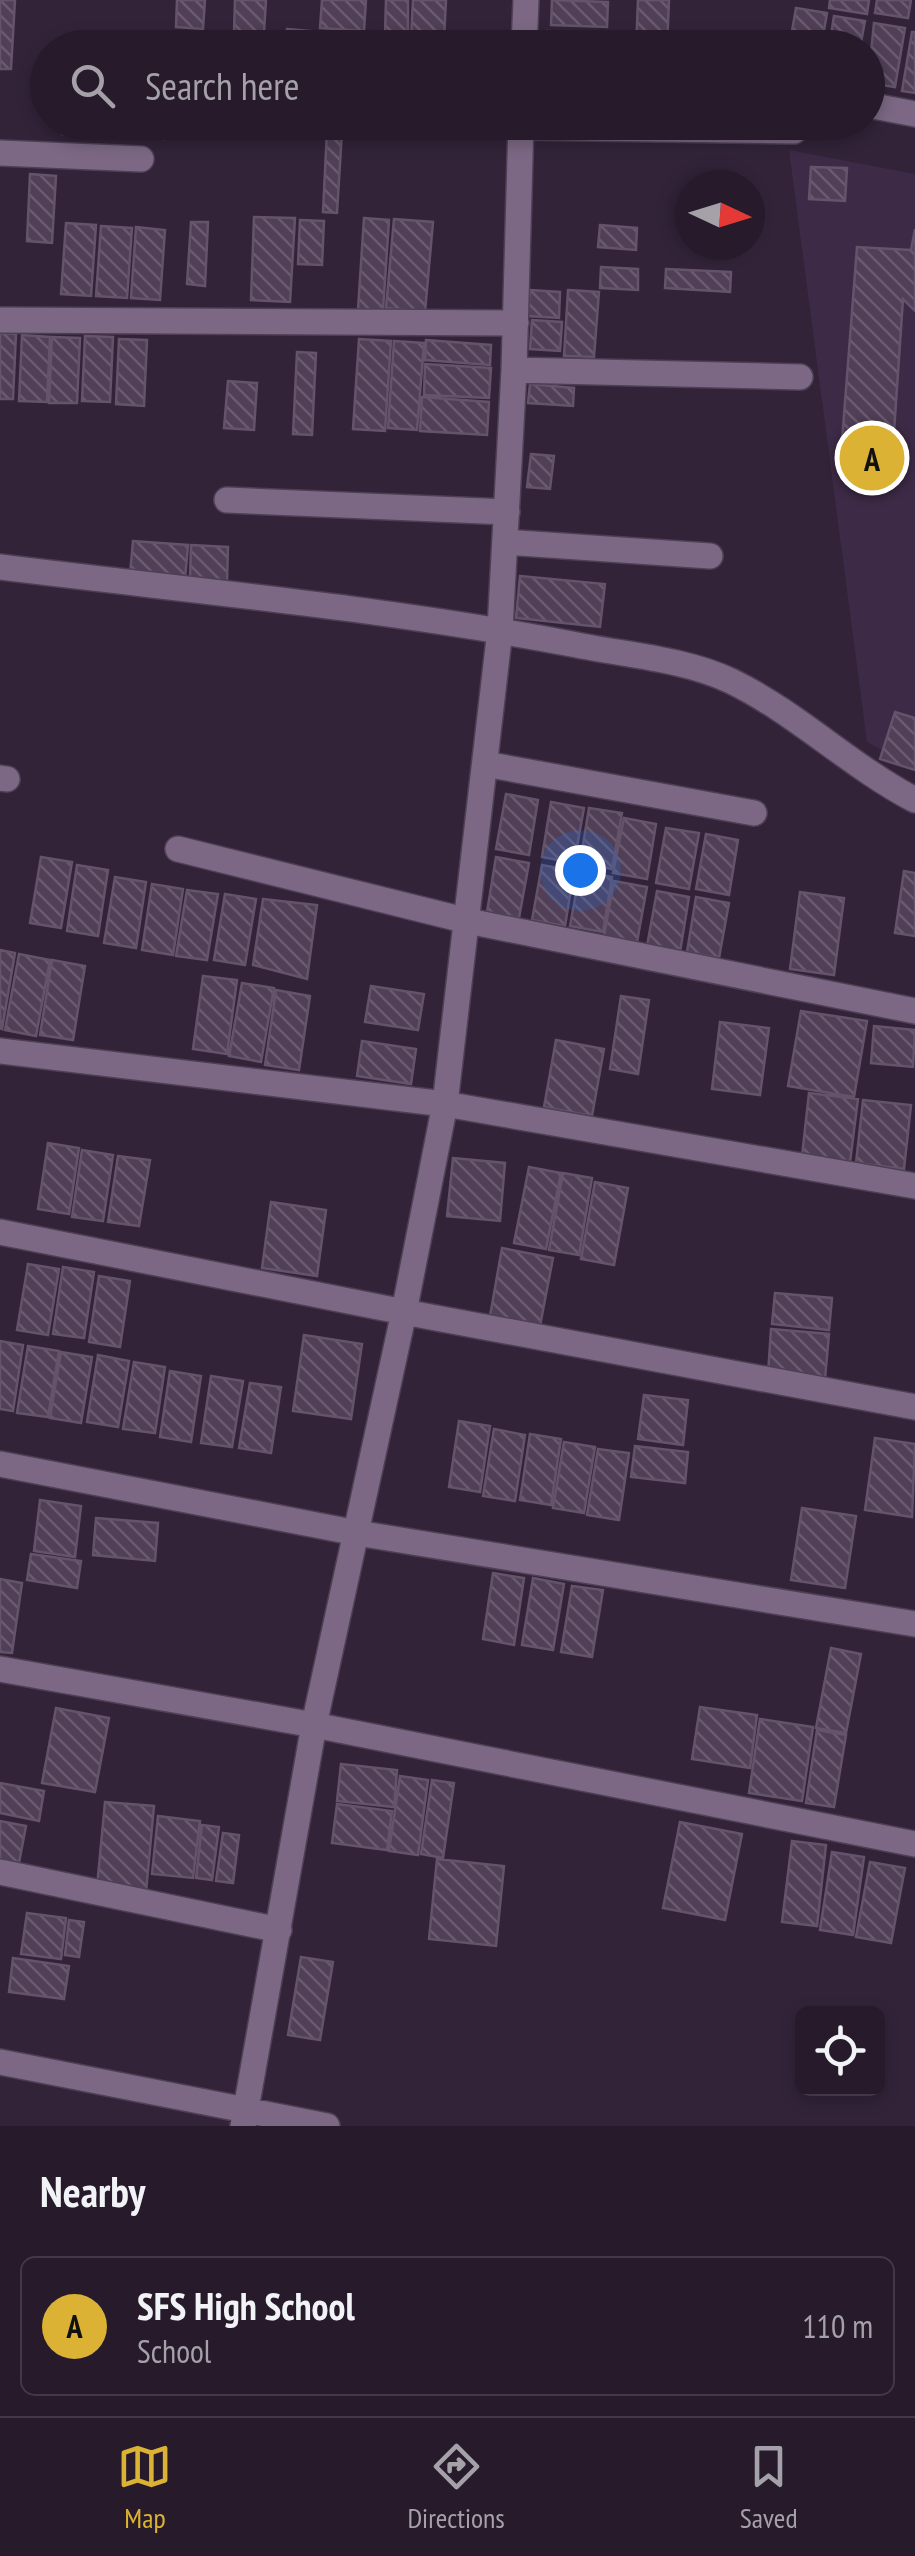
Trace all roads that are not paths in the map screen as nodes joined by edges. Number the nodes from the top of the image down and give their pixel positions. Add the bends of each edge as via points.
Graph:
1 (526, 0) edge
2 (525, 30) edge
3 (885, 108) edge
4 (915, 114) edge
5 (521, 140) edge
6 (0, 152) edge
7 (142, 159) dead end
8 (0, 320) edge
9 (516, 324) junction
10 (514, 370) junction
11 (800, 376) dead end
12 (227, 500) dead end
13 (507, 512) junction
14 (505, 542) junction
15 (710, 556) dead end
16 (0, 567) edge
17 (500, 630) junction
18 (486, 764) junction
19 (915, 800) edge
20 (754, 812) dead end
21 (178, 849) dead end
22 (468, 921) junction
23 (915, 1011) edge
24 (0, 1051) edge
25 (445, 1104) junction
26 (915, 1186) edge
27 (0, 1232) edge
28 (404, 1312) junction
29 (915, 1406) edge
30 (0, 1464) edge
31 (357, 1534) junction
32 (915, 1624) edge
33 (0, 1669) edge
34 (314, 1725) junction
35 (915, 1844) edge
36 (0, 1872) edge
37 (279, 1930) junction
38 (0, 2062) edge
39 (245, 2118) edge
40 (327, 2126) edge

1 - 2 street
3 - 4 street
5 - 9 street
6 - 7 street
8 - 9 street
9 - 10 street
10 - 11 street
10 - 13 street
12 - 13 street
13 - 14 street
14 - 15 street
14 - 17 street
16 - 17 street
17 - 18 street
17 - 19 street via 729,680
18 - 20 street
18 - 22 street
21 - 22 street
22 - 23 street
22 - 25 street
24 - 25 street
25 - 26 street
25 - 28 street
27 - 28 street
28 - 29 street
28 - 31 street
30 - 31 street
31 - 32 street
31 - 34 street
33 - 34 street
34 - 35 street
34 - 37 street
36 - 37 street
37 - 39 street
38 - 39 street
39 - 40 street

